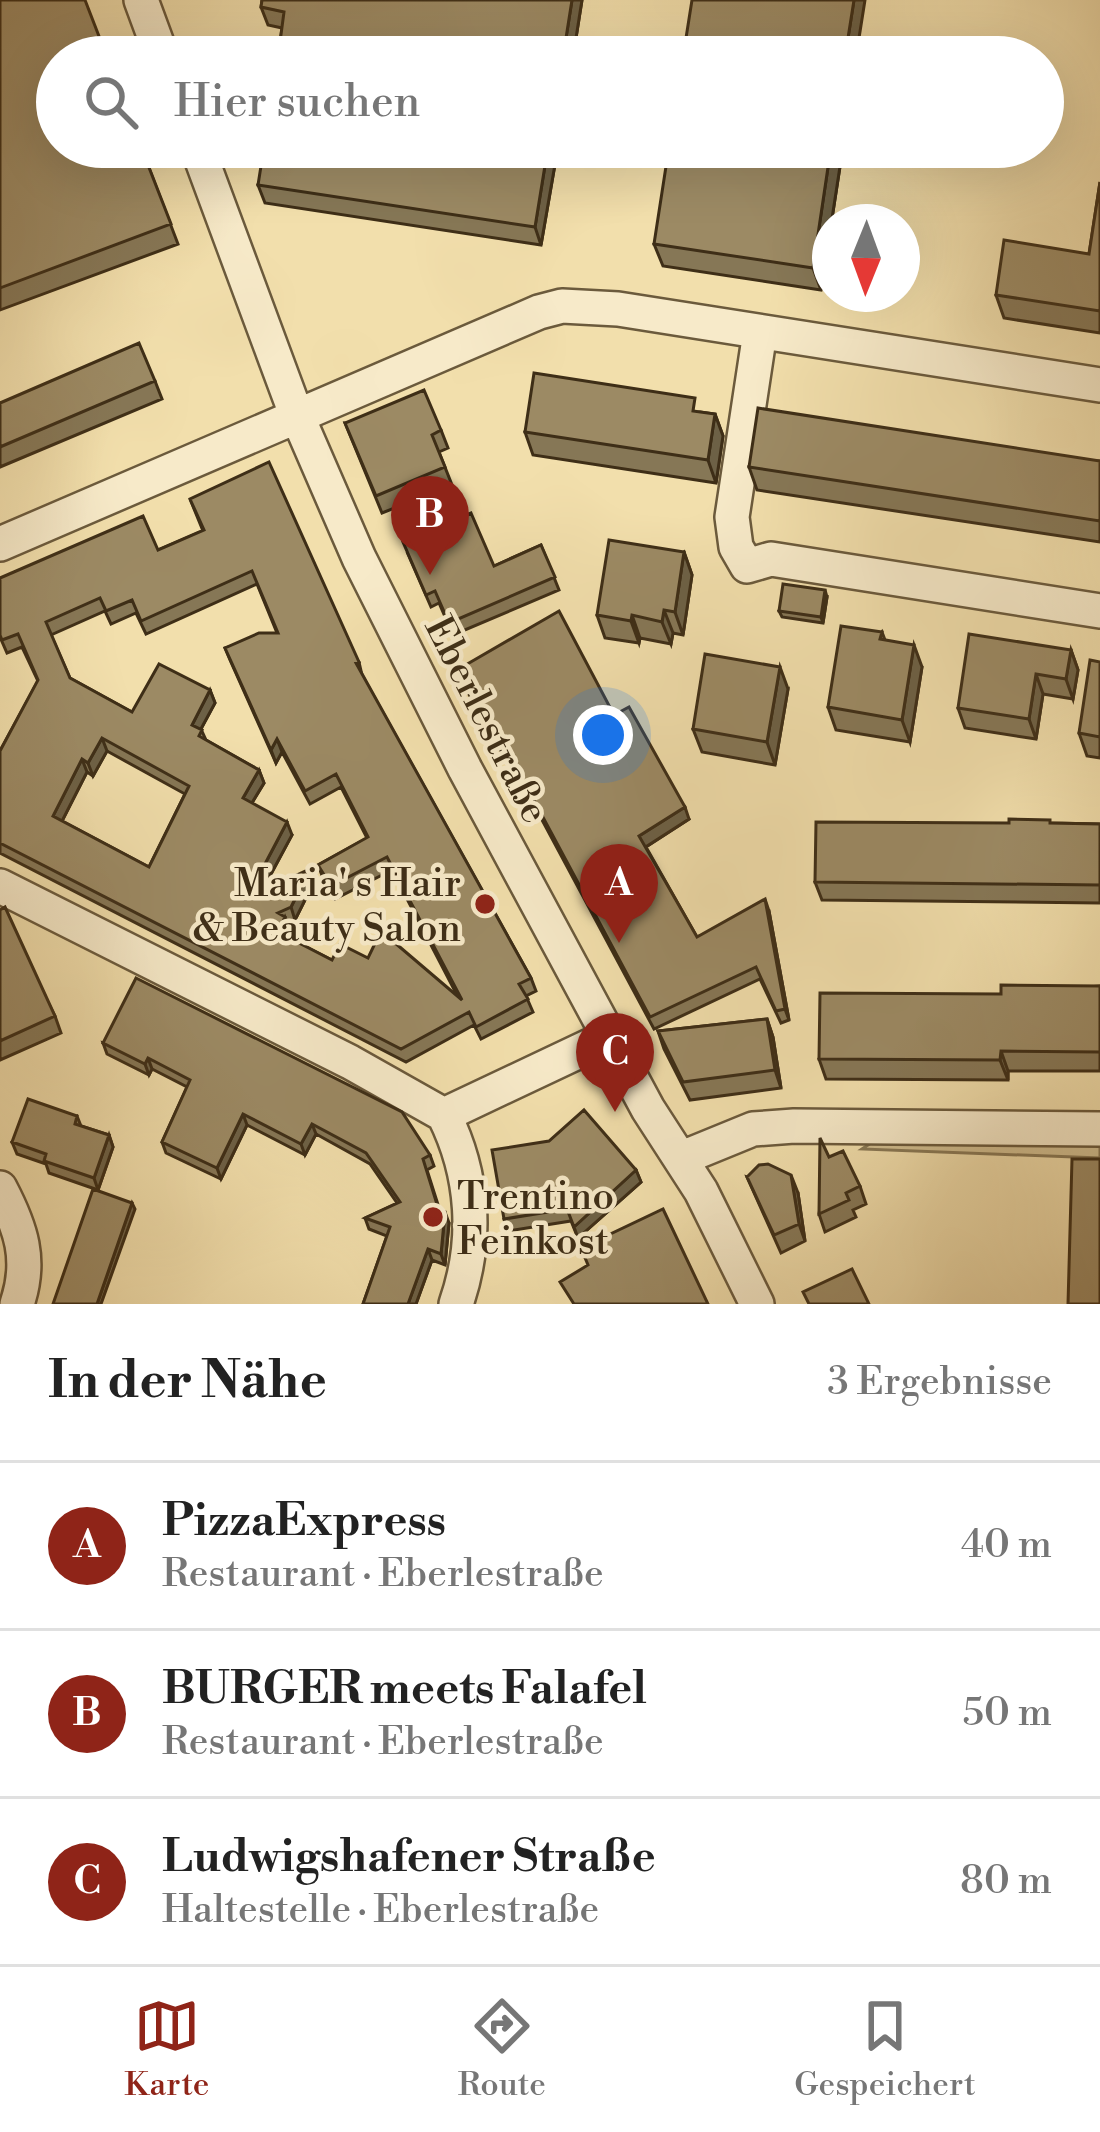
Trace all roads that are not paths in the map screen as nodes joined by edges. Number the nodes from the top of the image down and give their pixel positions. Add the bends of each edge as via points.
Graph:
1 (141, 0) edge
2 (154, 36) edge
3 (204, 168) edge
4 (760, 332) junction
5 (1100, 386) edge
6 (298, 418) junction
7 (0, 544) edge
8 (1100, 610) edge
9 (0, 886) edge
10 (609, 1037) junction
11 (444, 1115) junction
12 (1100, 1129) edge
13 (682, 1158) junction
14 (0, 1188) edge
15 (17, 1304) edge
16 (456, 1304) edge
17 (757, 1304) edge

1 - 2 street
3 - 6 street, Eberlestraße
4 - 5 street
4 - 6 street via 562,306
4 - 8 street via 732,517 747,566 771,560
6 - 7 street
6 - 10 street, Eberlestraße via 419,681
9 - 11 street
10 - 11 street
10 - 13 street, Eberlestraße
11 - 16 street via 466,1176 470,1219
12 - 13 street via 794,1126 753,1130
13 - 17 street, Eberlestraße
14 - 15 street via 26,1253

